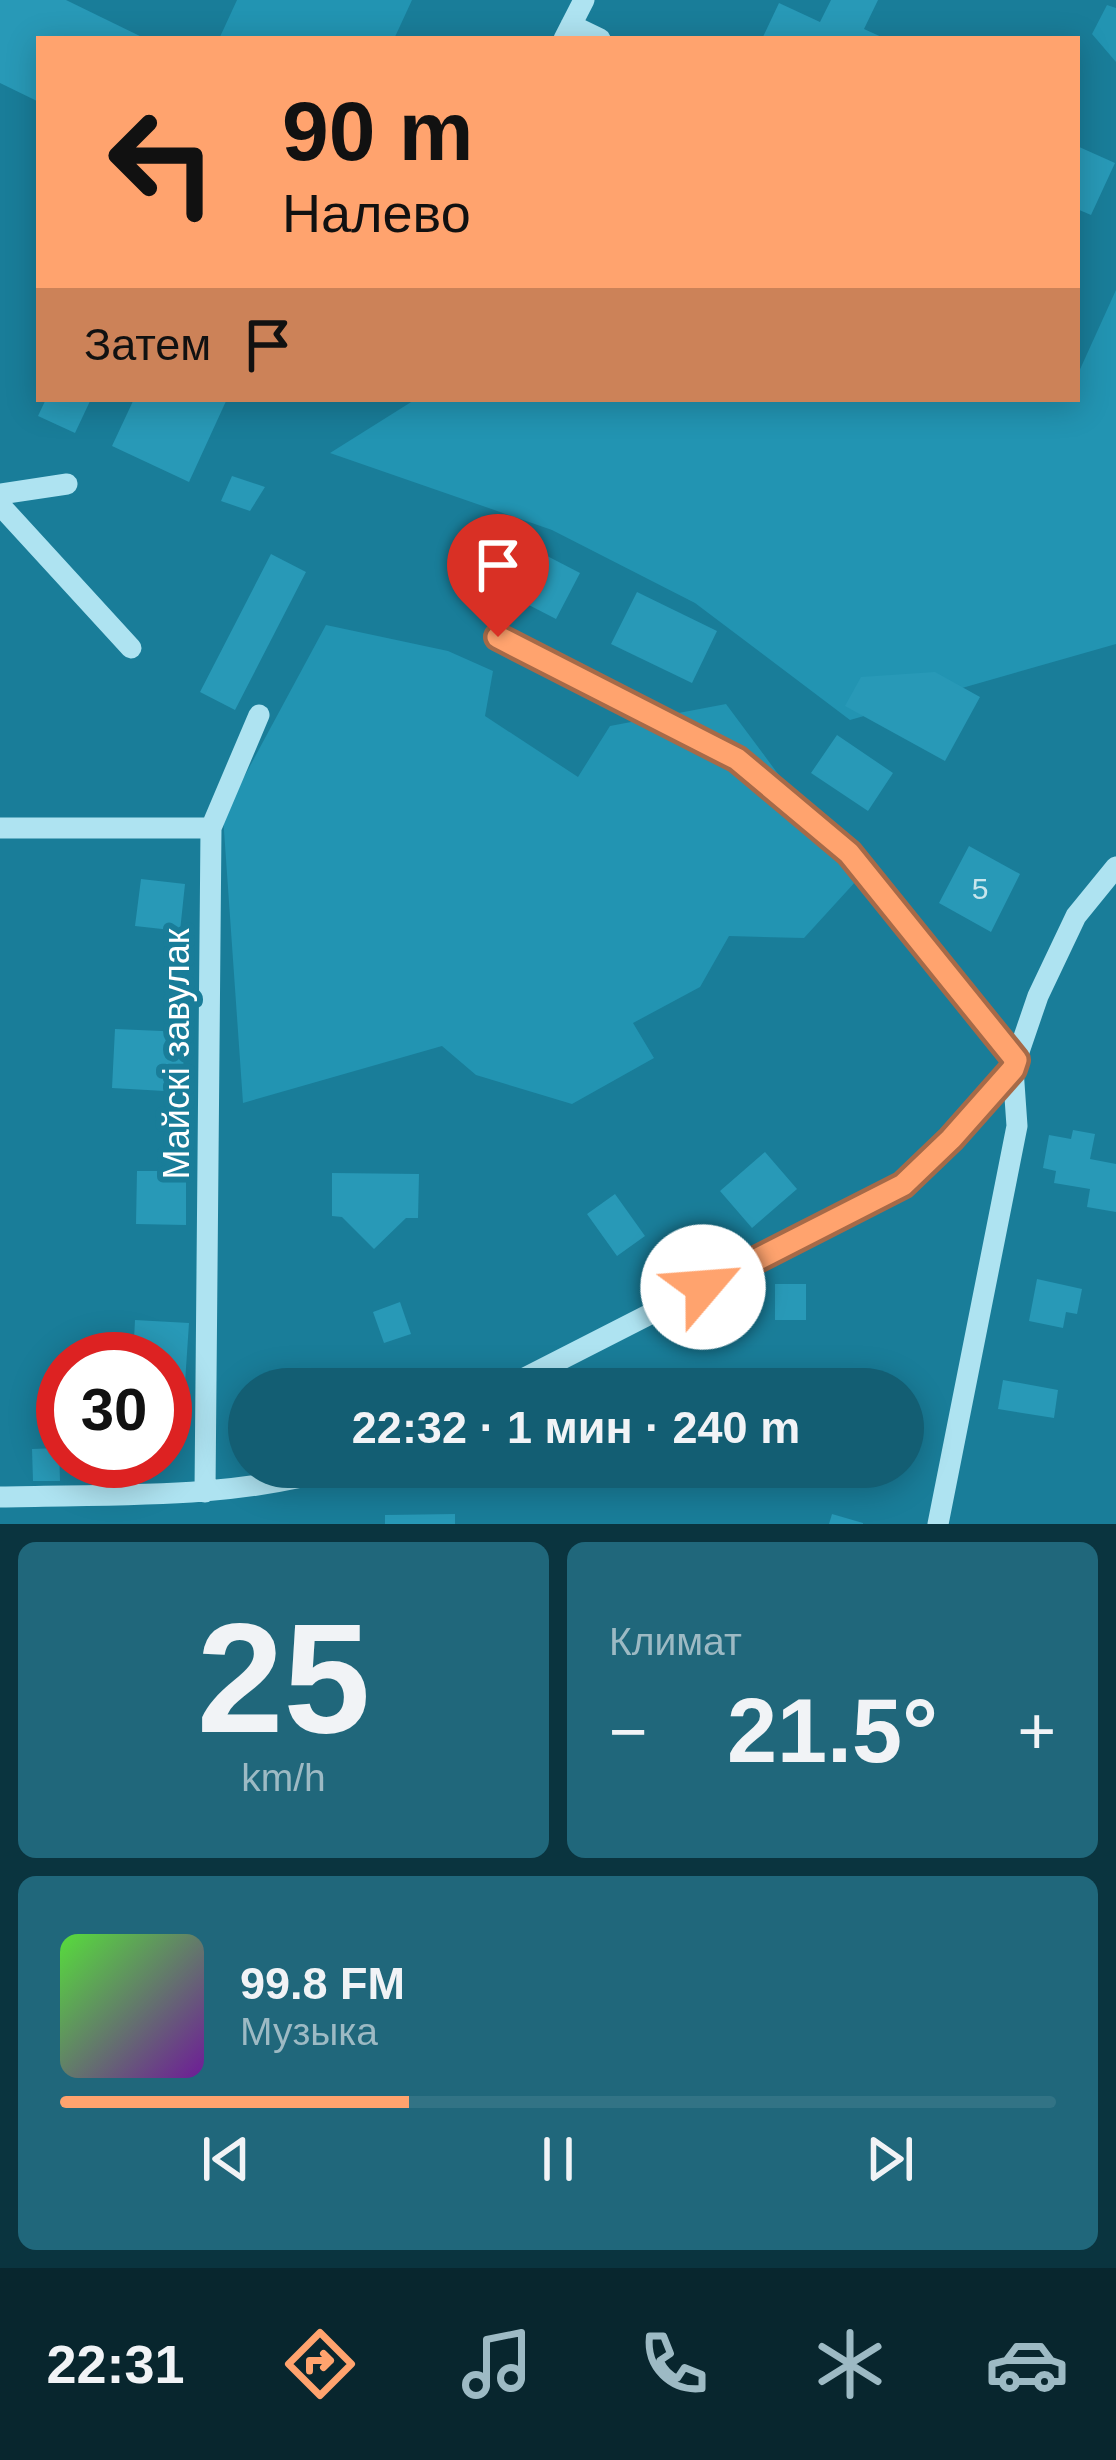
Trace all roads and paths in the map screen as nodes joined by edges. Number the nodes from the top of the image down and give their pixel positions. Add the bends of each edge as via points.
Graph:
1 (584, 0) edge
2 (567, 32) edge
3 (67, 484) dead end
4 (0, 494) edge
5 (0, 505) edge
6 (498, 637) dead end
7 (131, 648) dead end
8 (259, 715) dead end
9 (0, 828) edge
10 (211, 828) junction
11 (1116, 867) edge
12 (1015, 1064) junction
13 (544, 1368) edge
14 (235, 1488) edge
15 (205, 1492) junction
16 (0, 1497) edge
17 (938, 1524) edge

1 - 2 street
3 - 4 street
5 - 7 street
6 - 12 street via 737,759 849,853
8 - 10 street
9 - 10 street
10 - 15 street, Майскі завулак
11 - 12 street via 1076,916
12 - 13 street via 903,1185
12 - 17 street via 1017,1126
14 - 15 street
15 - 16 street

